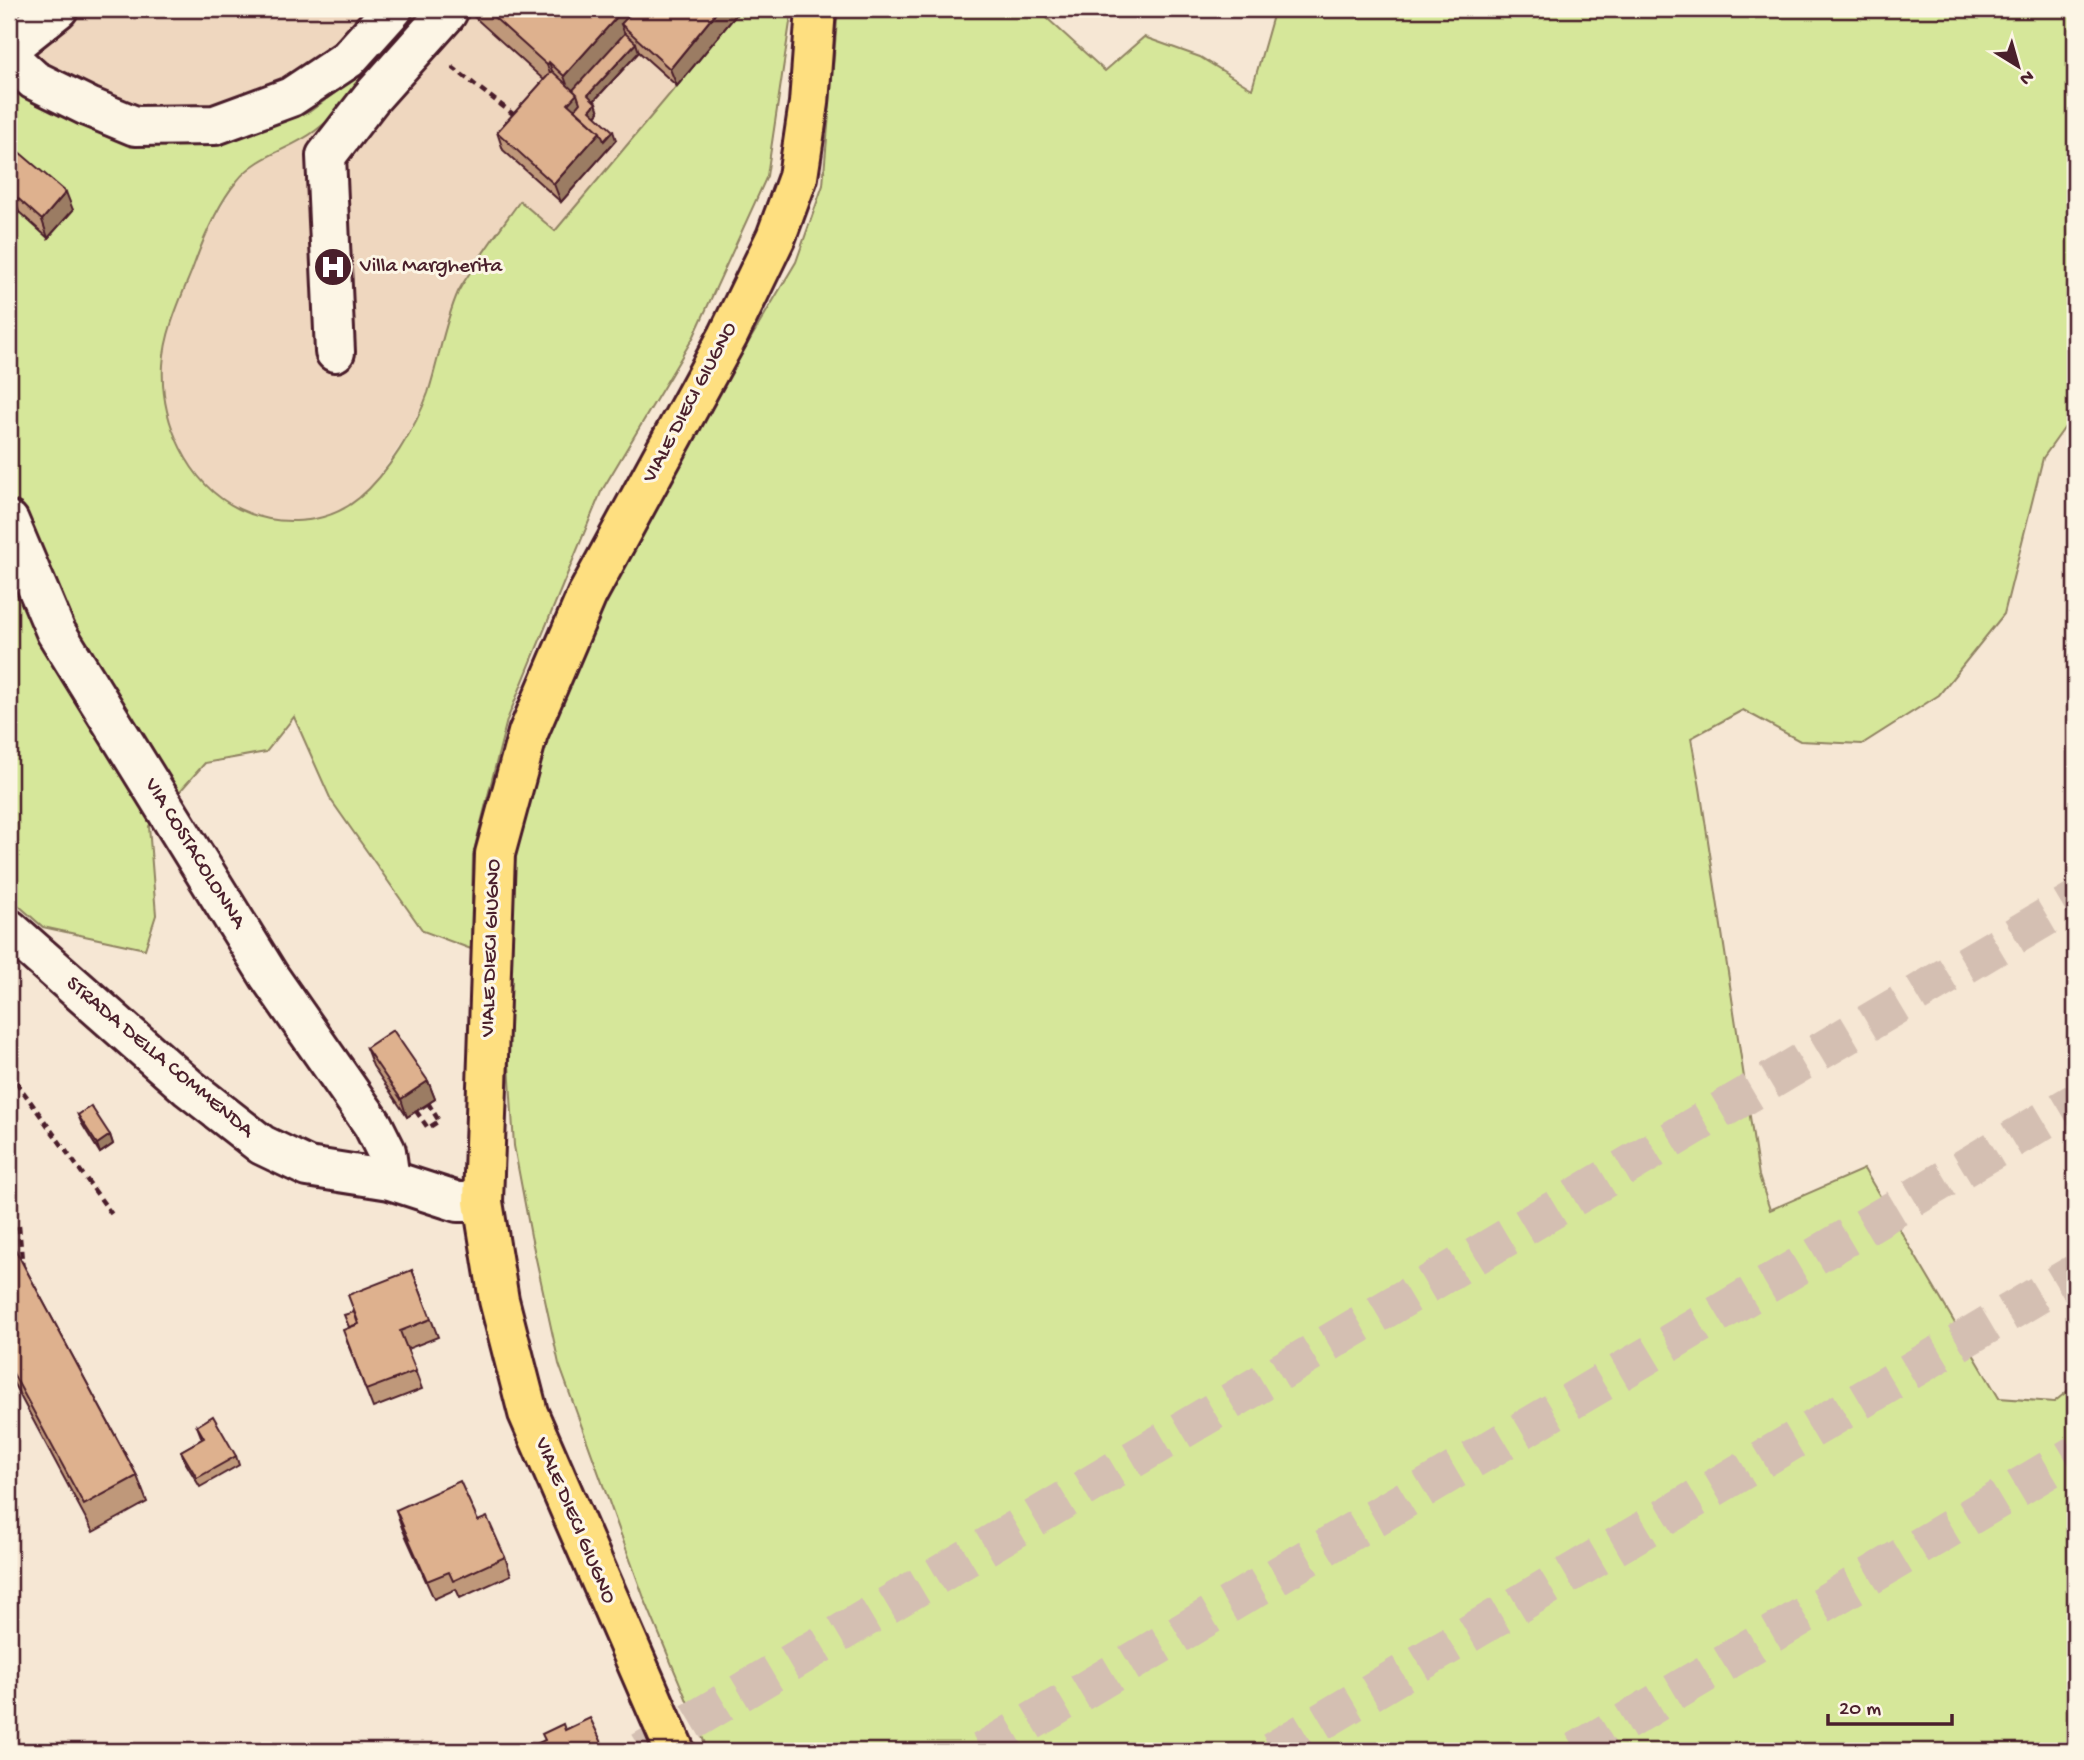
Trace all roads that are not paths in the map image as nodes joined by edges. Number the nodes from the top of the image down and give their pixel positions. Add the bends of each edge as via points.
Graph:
1 (58, 9) edge
2 (393, 9) edge
3 (449, 9) edge
4 (816, 9) edge
5 (9, 48) edge
6 (9, 57) edge
7 (335, 352) dead end
8 (9, 521) edge
9 (9, 929) edge
10 (390, 1180) junction
11 (483, 1202) junction
12 (676, 1751) edge

1 - 5 street
2 - 6 street via 348,59 291,97 215,125 135,126 34,80
3 - 7 street via 326,156
4 - 11 main road, VIALE DIECI GIUGNO via 798,177 776,237 728,336 587,595 528,733 495,854
8 - 10 street, VIA COSTACOLONNA via 56,632 269,976 373,1125 386,1151
9 - 10 street, STRADA DELLA COMMENDA via 189,1088 262,1145 308,1167
10 - 11 street, STRADA DELLA COMMENDA via 458,1202
11 - 12 main road, VIALE DIECI GIUGNO via 499,1300 528,1413

